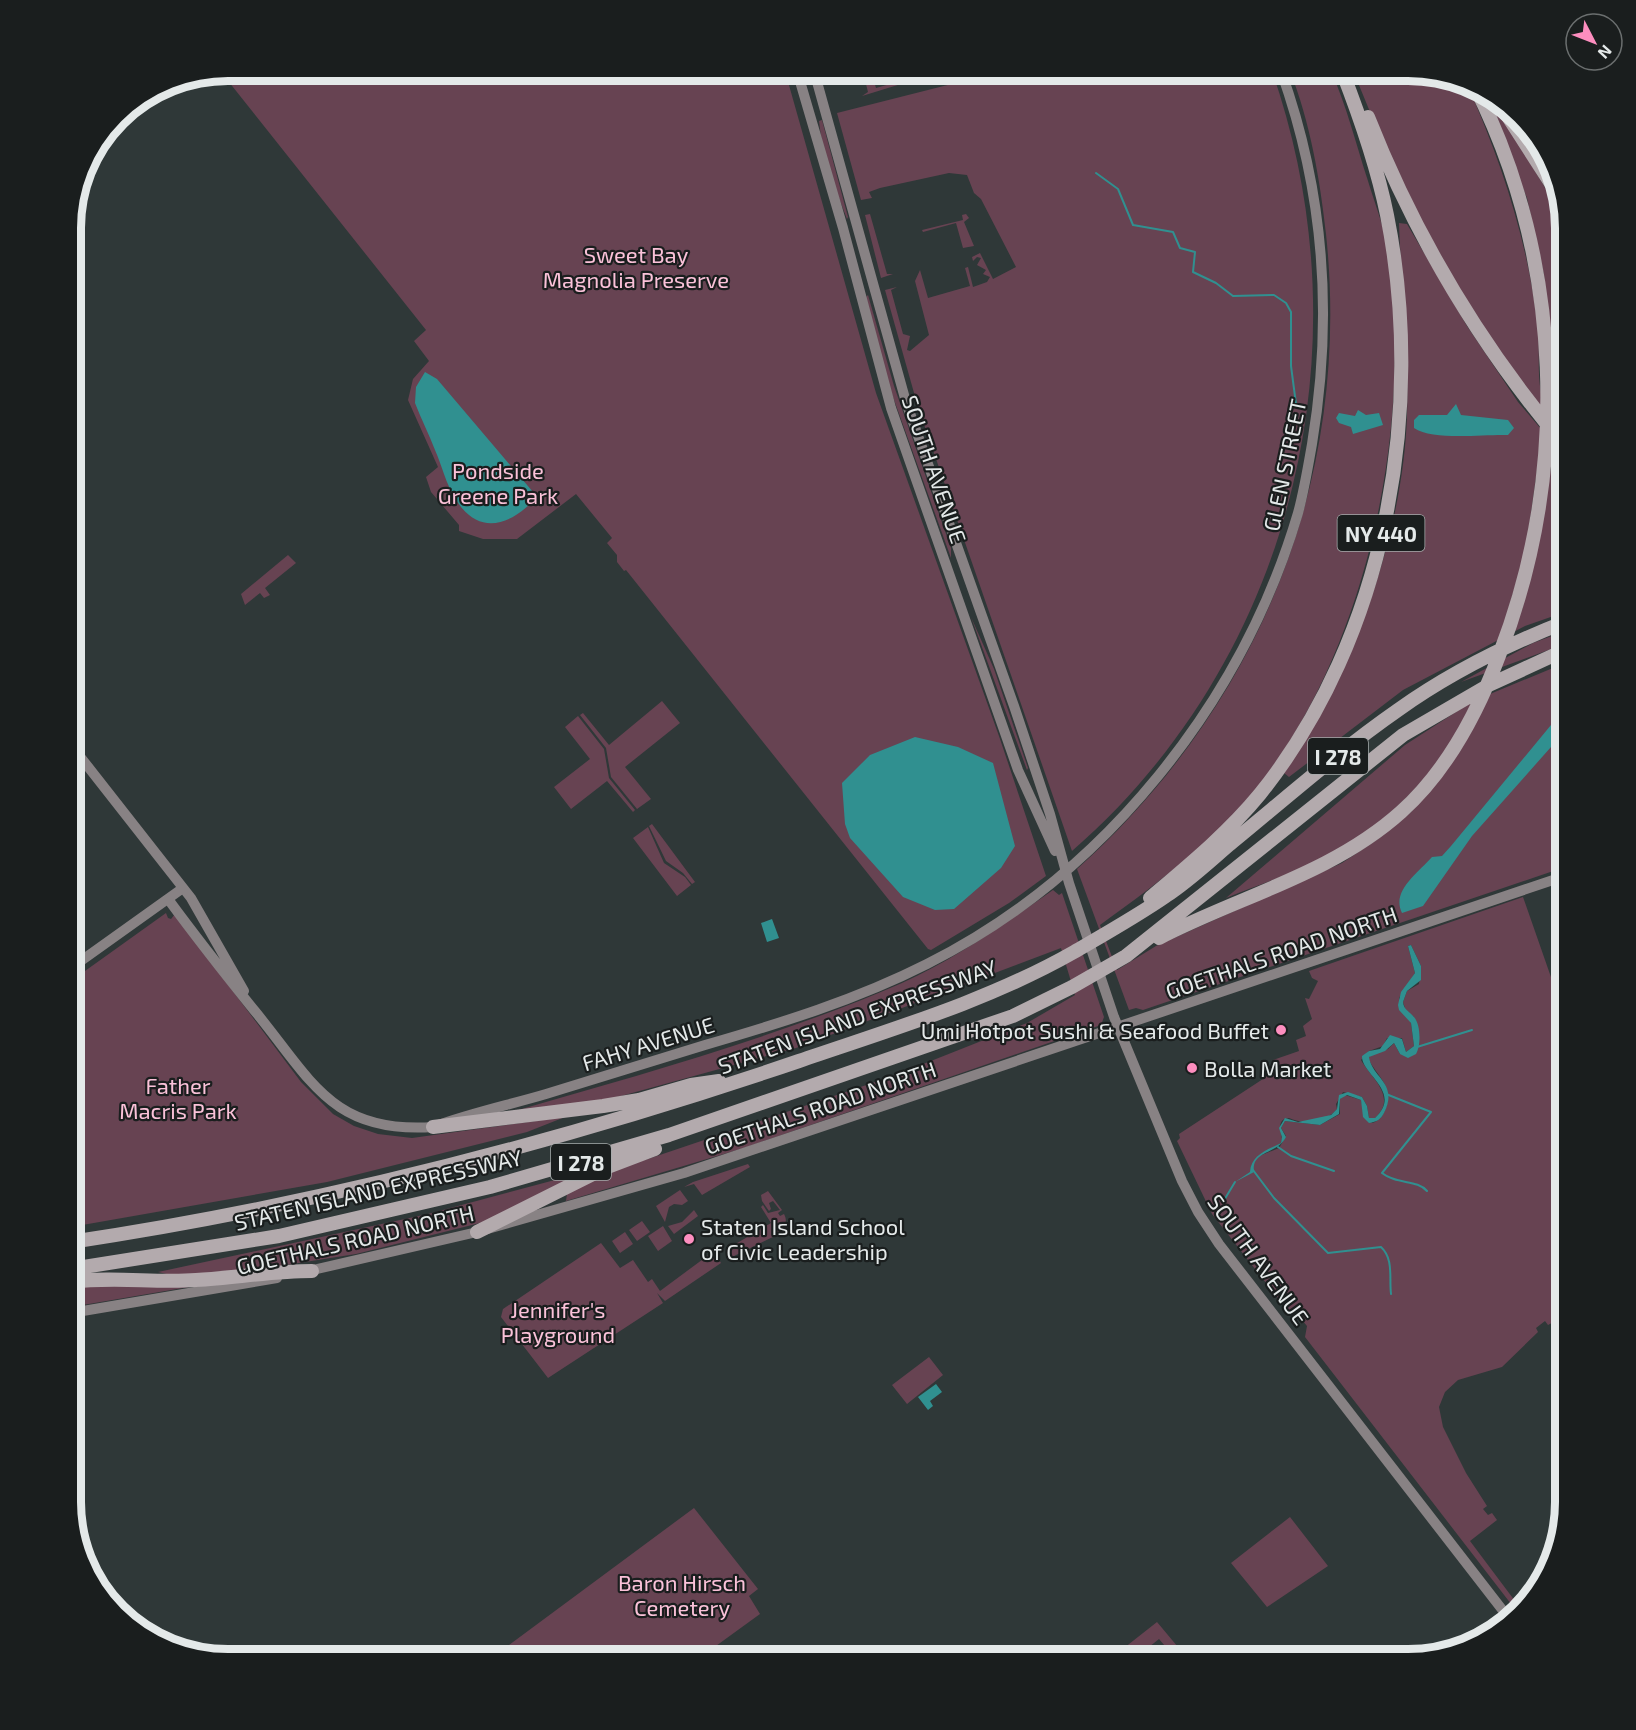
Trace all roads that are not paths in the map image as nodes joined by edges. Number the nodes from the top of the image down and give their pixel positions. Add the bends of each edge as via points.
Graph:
1 (800, 81) edge
2 (817, 81) edge
3 (1284, 81) edge
4 (1346, 81) edge
5 (1353, 81) edge
6 (1481, 101) edge
7 (1515, 128) edge
8 (1544, 173) edge
9 (1555, 432) edge
10 (1555, 627) edge
11 (1555, 655) edge
12 (81, 758) edge
13 (1065, 870) junction
14 (1555, 880) edge
15 (183, 888) junction
16 (168, 899) junction
17 (1128, 918) junction
18 (1113, 929) joint
19 (1126, 956) junction
20 (81, 961) edge
21 (254, 1010) junction
22 (1118, 1026) junction
23 (751, 1077) junction
24 (757, 1107) junction
25 (433, 1127) junction
26 (477, 1232) junction
27 (81, 1240) edge
28 (81, 1267) edge
29 (312, 1271) junction
30 (81, 1281) edge
31 (81, 1311) edge
32 (1504, 1612) edge

1 - 13 street, SOUTH AVENUE via 891,408 1018,770
2 - 13 street, SOUTH AVENUE via 906,402 1014,706
3 - 13 street, GLEN STREET via 1313,185 1324,296 1318,408 1298,511 1275,579 1214,699 1152,783
4 - 17 highway, NY 440 via 1383,198 1399,305 1397,435 1375,555 1345,646 1288,755 1228,829
5 - 9 highway via 1394,180 1434,255 1502,363
6 - 19 highway via 1501,146 1526,222 1542,302 1548,378 1542,493 1522,589 1490,679 1438,771 1413,801 1384,826 1313,870
7 - 8 highway
10 - 17 highway, I 278 via 1480,660 1401,707 1168,895
11 - 19 highway, STATEN ISLAND EXPRESSWAY via 1480,689 1403,735
12 - 15 street, FAHY AVENUE
13 - 22 street, SOUTH AVENUE
13 - 25 street, FAHY AVENUE via 1025,904 972,939 867,992 792,1020
14 - 22 street, GOETHALS ROAD NORTH
15 - 16 street
15 - 21 street, FAHY AVENUE
16 - 20 street
16 - 21 street, FAHY AVENUE
17 - 18 highway, NY 440
18 - 23 highway, STATEN ISLAND EXPRESSWAY / I 278 via 1050,965 951,1008
19 - 24 highway, STATEN ISLAND EXPRESSWAY / I 278 via 992,1025
21 - 25 street, FAHY AVENUE via 309,1082 340,1108 381,1125
22 - 26 street, GOETHALS ROAD NORTH via 719,1162
22 - 32 street, SOUTH AVENUE via 1198,1212 1219,1244
23 - 25 highway via 691,1085 603,1106
23 - 27 highway, STATEN ISLAND EXPRESSWAY / I 278 via 573,1134 393,1180 182,1225
24 - 26 highway via 673,1144 614,1164
24 - 28 highway, STATEN ISLAND EXPRESSWAY / I 278 via 589,1160 429,1203 279,1236
26 - 29 street, GOETHALS ROAD NORTH
29 - 30 highway via 273,1270 194,1280
29 - 31 street, GOETHALS ROAD NORTH

